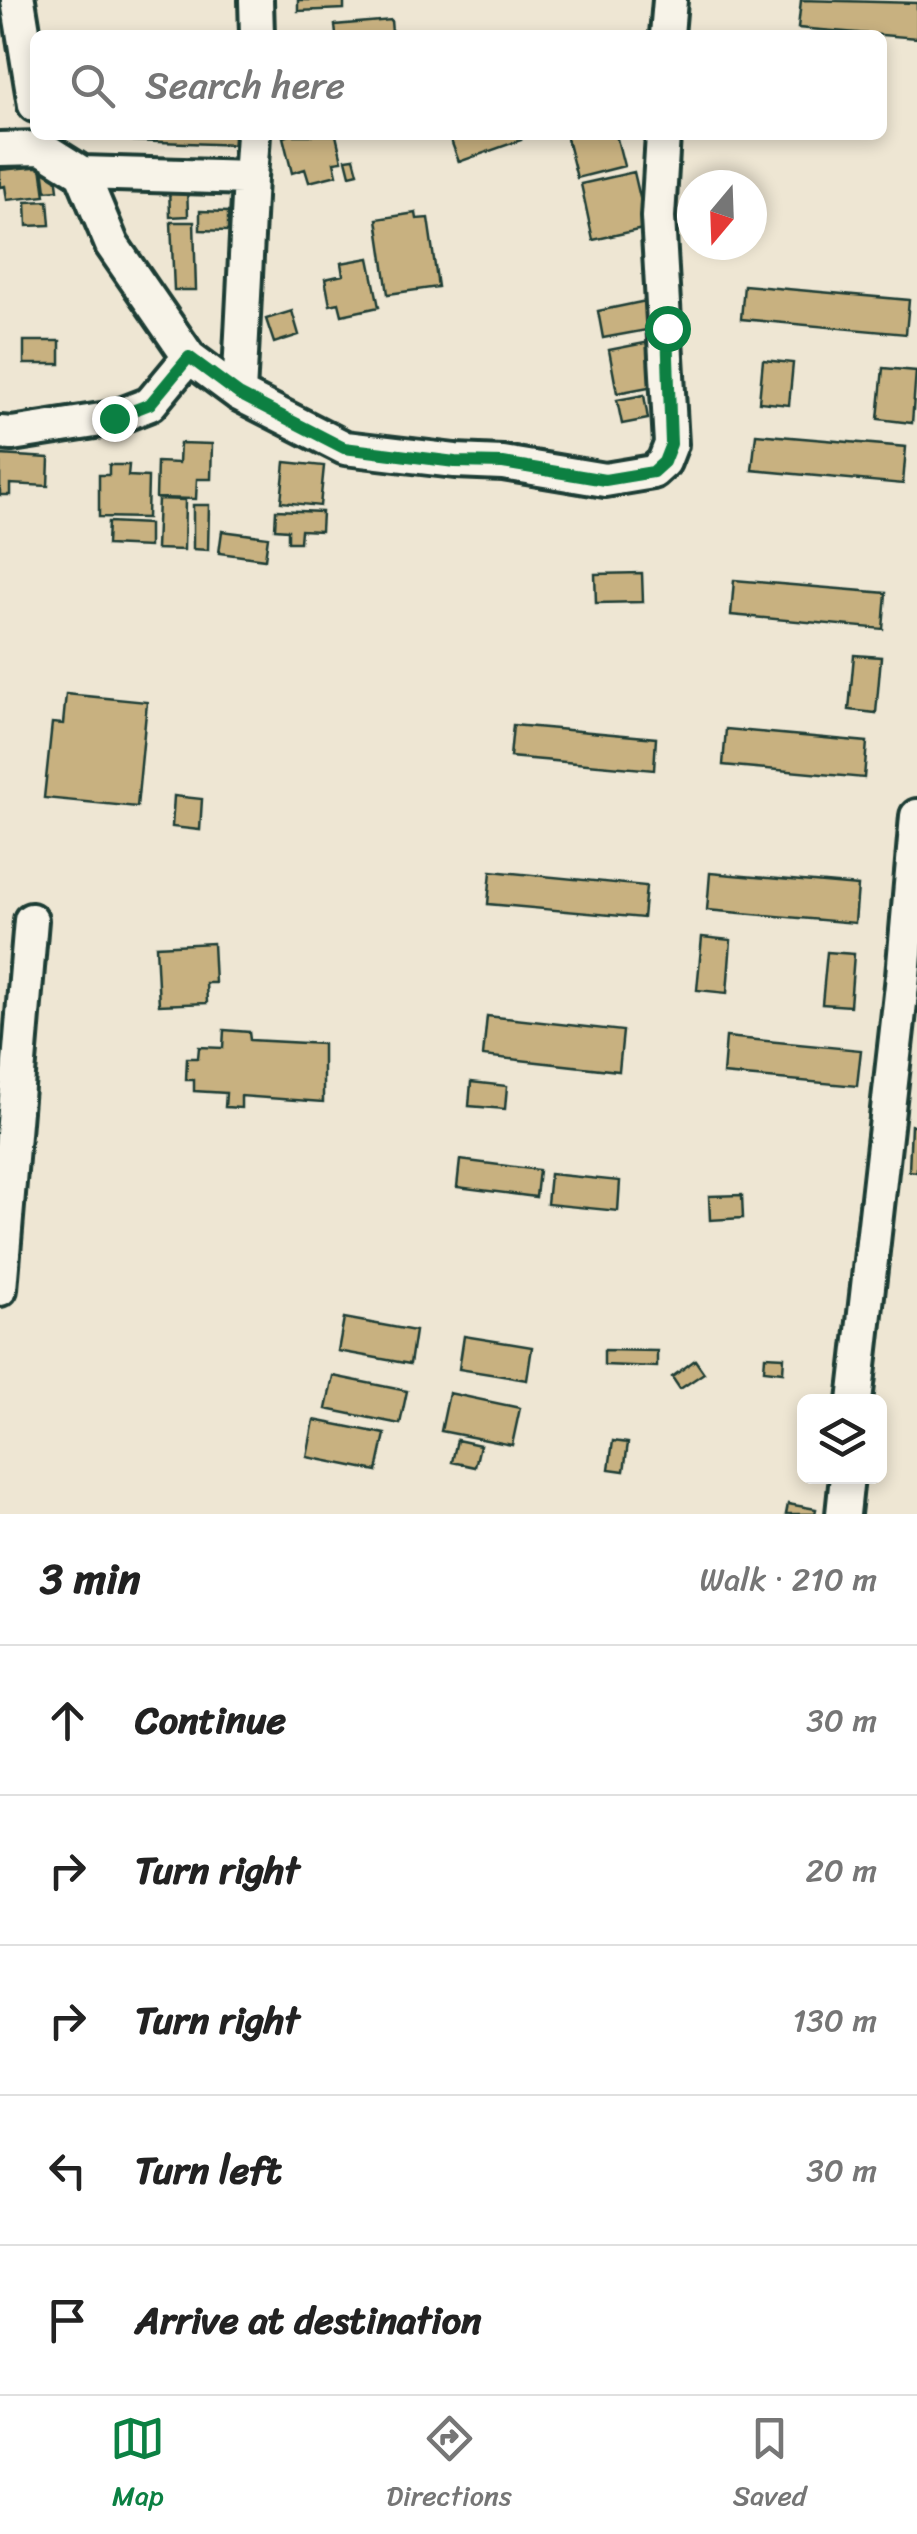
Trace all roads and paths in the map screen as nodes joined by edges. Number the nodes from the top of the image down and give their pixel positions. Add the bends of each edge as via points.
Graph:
1 (256, 0) edge
2 (670, 0) edge
3 (13, 7) edge
4 (257, 30) edge
5 (668, 30) edge
6 (30, 83) edge
7 (253, 140) edge
8 (662, 140) edge
9 (41, 142) edge
10 (0, 149) edge
11 (82, 173) junction
12 (250, 178) junction
13 (189, 357) junction
14 (239, 394) junction
15 (0, 433) edge
16 (917, 816) edge
17 (31, 920) dead end
18 (1, 1269) edge
19 (856, 1394) edge
20 (846, 1484) edge
21 (842, 1514) edge

1 - 4 street
2 - 5 street
3 - 6 street
7 - 12 street
8 - 14 street via 658,218 671,444 653,472 605,480 344,448
9 - 10 street
9 - 11 street
11 - 12 street
11 - 13 street via 112,245
12 - 14 street
13 - 14 street
13 - 15 street via 150,404 114,418
16 - 19 street
17 - 18 street
20 - 21 street

